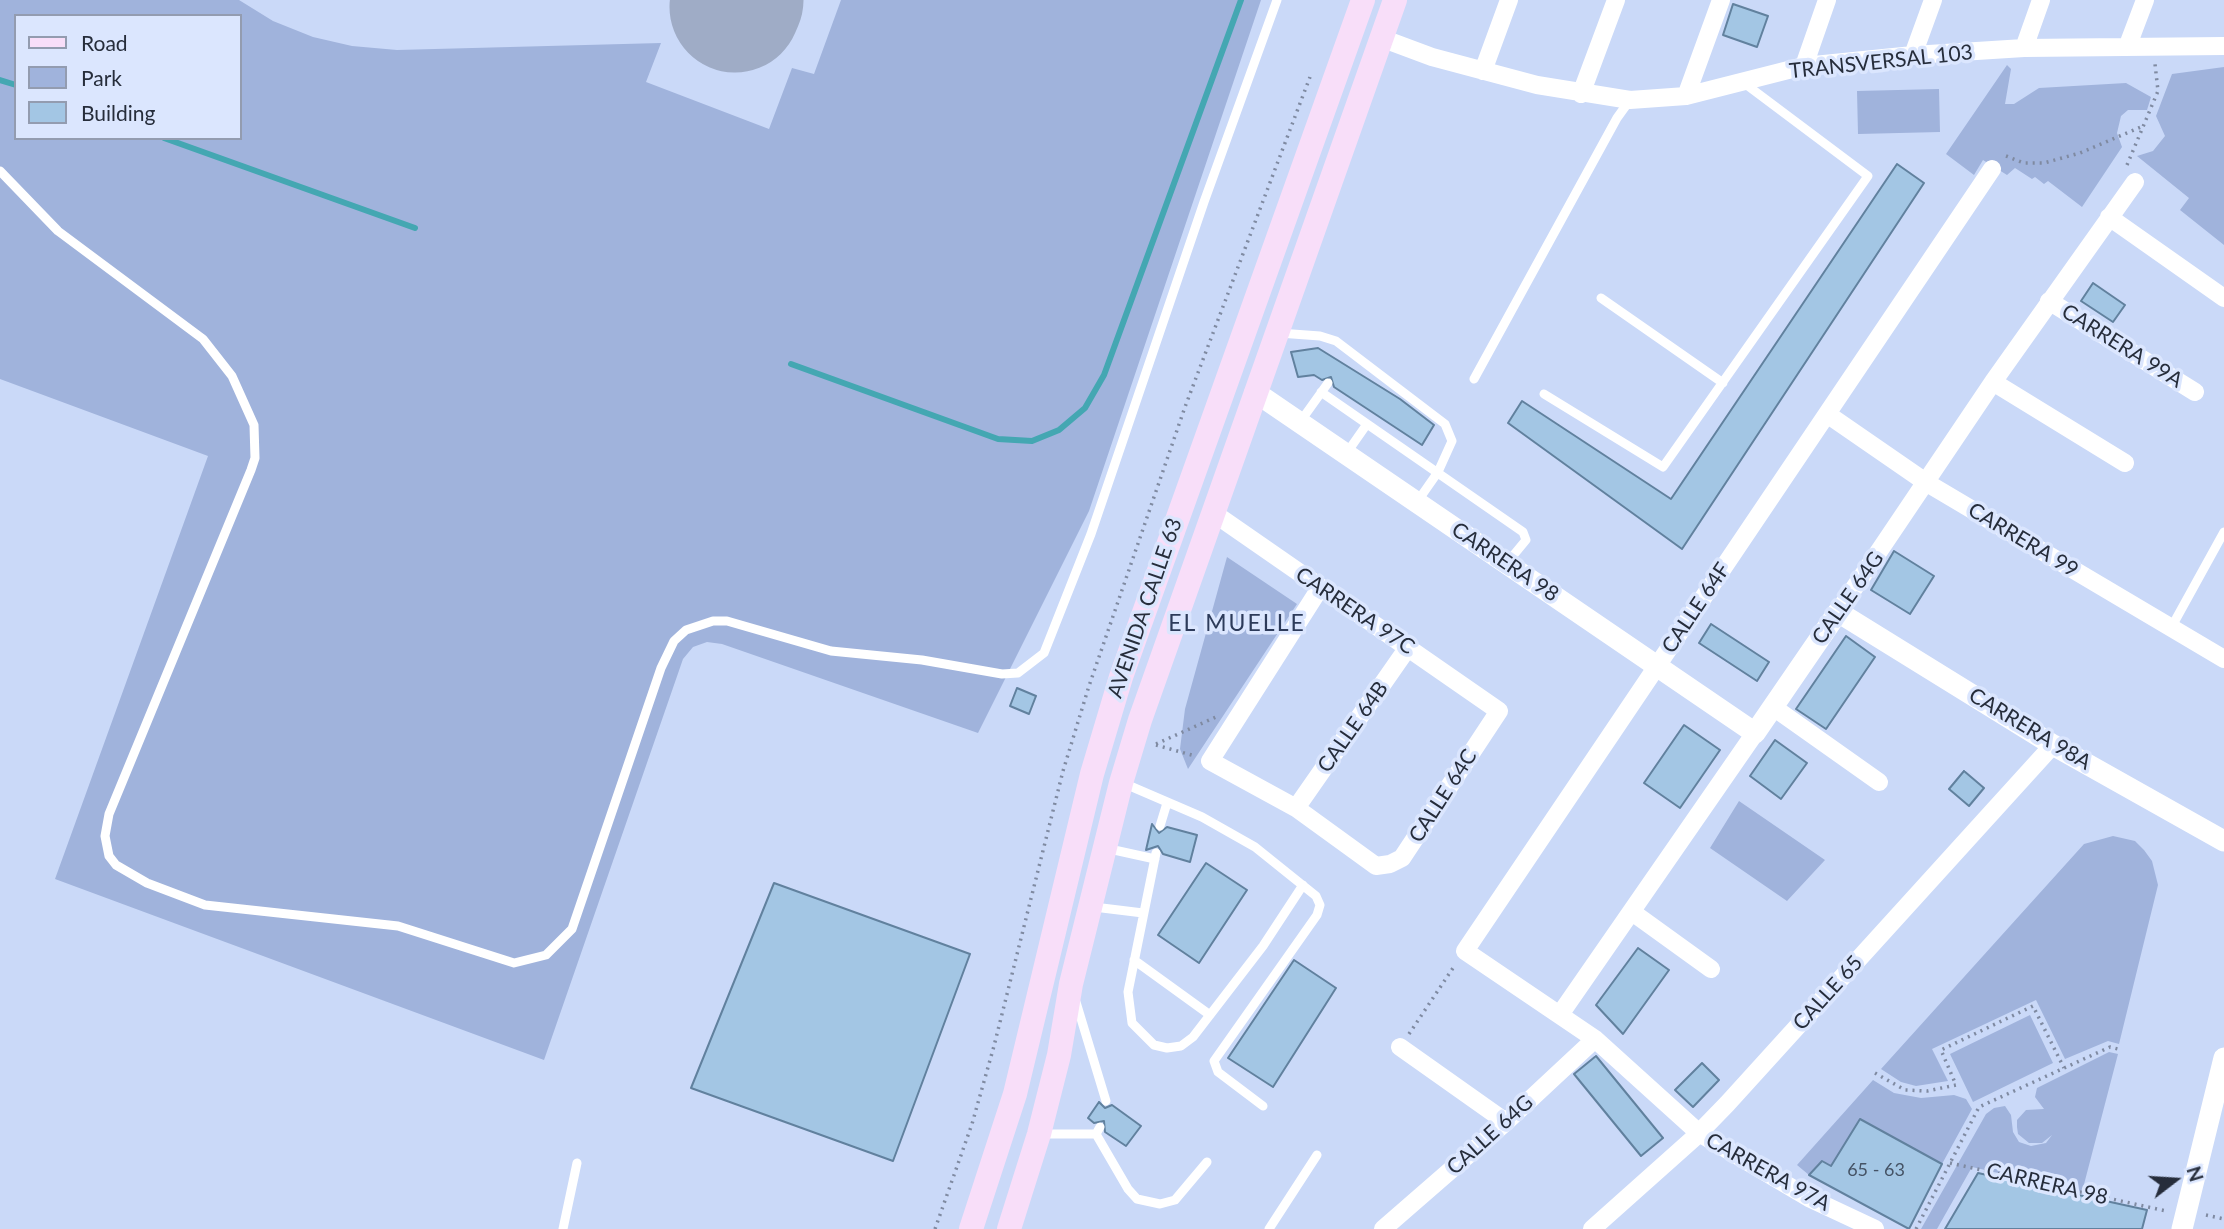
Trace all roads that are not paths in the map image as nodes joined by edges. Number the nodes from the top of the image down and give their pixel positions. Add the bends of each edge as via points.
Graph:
1 (1277, 0) edge
2 (1363, 0) edge
3 (1395, 0) edge
4 (1509, 0) edge
5 (1616, 0) edge
6 (1721, 0) edge
7 (1827, 0) edge
8 (1933, 0) edge
9 (2041, 0) edge
10 (2145, 0) edge
11 (1381, 38) junction
12 (2128, 45) junction
13 (2224, 46) edge
14 (2024, 48) junction
15 (1913, 55) junction
16 (1804, 65) junction
17 (1483, 71) junction
18 (1744, 83) junction
19 (1581, 94) junction
20 (1686, 96) junction
21 (1630, 100) junction
22 (1992, 169) road end
23 (0, 171) edge
24 (2135, 182) road end
25 (2109, 217) junction
26 (1601, 298) dead end
27 (2224, 298) edge
28 (2049, 300) junction
29 (1276, 333) junction
30 (1349, 352) junction
31 (1343, 361) dead end
32 (1474, 379) dead end
33 (1993, 382) junction
34 (1328, 383) dead end
35 (1723, 383) junction
36 (1255, 392) junction
37 (1321, 392) junction
38 (2195, 392) dead end
39 (1544, 394) dead end
40 (1826, 414) junction
41 (1299, 422) junction
42 (1367, 424) junction
43 (1346, 454) junction
44 (2124, 463) dead end
45 (1438, 472) junction
46 (1927, 483) junction
47 (1417, 502) junction
48 (1212, 512) junction
49 (2224, 532) edge
50 (1507, 563) junction
51 (1320, 589) junction
52 (1838, 612) junction
53 (2171, 628) junction
54 (1409, 646) junction
55 (2224, 659) edge
56 (1659, 664) junction
57 (1773, 707) junction
58 (1499, 711) joint
59 (1755, 733) junction
60 (2053, 745) junction
61 (1879, 782) dead end
62 (1121, 783) junction
63 (1167, 803) junction
64 (1297, 808) junction
65 (1160, 826) dead end
66 (2224, 841) edge
67 (1105, 848) junction
68 (1303, 885) junction
69 (1092, 907) junction
70 (1632, 912) junction
71 (1143, 913) junction
72 (1465, 951) joint
73 (1134, 960) junction
74 (1711, 969) dead end
75 (1071, 984) junction
76 (1561, 1013) junction
77 (1210, 1015) junction
78 (1595, 1039) junction
79 (1400, 1047) road end
80 (2224, 1058) edge
81 (1106, 1101) dead end
82 (1263, 1106) dead end
83 (1506, 1122) junction
84 (1699, 1133) junction
85 (1039, 1134) junction
86 (1317, 1155) dead end
87 (1207, 1162) dead end
88 (577, 1163) dead end
89 (1023, 1190) junction
90 (2184, 1222) edge
91 (563, 1229) edge
92 (971, 1229) edge
93 (1009, 1229) edge
94 (1019, 1229) edge
95 (1269, 1229) edge
96 (1383, 1229) edge
97 (1592, 1229) edge
98 (1875, 1229) edge

1 - 23 lane via 1091,534 1044,653 1018,673 1002,674 831,651 727,621 686,630 674,641 661,668 572,929 546,955 514,964 398,926 205,905 116,866 106,847 109,814 256,458 254,425 233,376 204,339 58,231
2 - 92 main road, AVENIDA CALLE 63 via 1121,677 1089,787 1015,1094
3 - 11 main road, AVENIDA CALLE 63
4 - 17 street
5 - 19 street
6 - 20 street
7 - 16 street
8 - 15 street
9 - 14 street
10 - 12 street
11 - 17 street, TRANSVERSAL 103
11 - 29 main road, AVENIDA CALLE 63
12 - 13 street, TRANSVERSAL 103
12 - 14 street, TRANSVERSAL 103
14 - 15 street, TRANSVERSAL 103
15 - 16 street, TRANSVERSAL 103
16 - 18 street, TRANSVERSAL 103
17 - 19 street, TRANSVERSAL 103
18 - 20 street, TRANSVERSAL 103
18 - 35 lane via 1868,176
19 - 21 street, TRANSVERSAL 103
20 - 21 street, TRANSVERSAL 103
21 - 32 lane
22 - 40 street, CALLE 64F
24 - 25 street, CALLE 64G
25 - 27 street
25 - 28 street, CALLE 64G
26 - 35 lane
28 - 33 street, CALLE 64G
28 - 38 street, CARRERA 99A
29 - 30 lane via 1320,335
29 - 36 main road, AVENIDA CALLE 63
30 - 31 lane
30 - 45 lane via 1446,424 1452,441
33 - 44 street
33 - 46 street, CALLE 64G
34 - 37 lane
35 - 39 lane via 1663,467
36 - 41 street, CARRERA 98
36 - 48 main road, AVENIDA CALLE 63
37 - 41 lane
37 - 42 lane
40 - 46 street, CARRERA 99
40 - 56 street, CALLE 64F
41 - 43 street, CARRERA 98
42 - 43 lane
42 - 45 lane
43 - 47 street, CARRERA 98
45 - 47 lane
45 - 50 lane via 1523,532 1525,540
46 - 52 street, CALLE 64G
46 - 53 street, CARRERA 99
47 - 50 street, CARRERA 98
48 - 51 street, CARRERA 97C
48 - 62 main road, AVENIDA CALLE 63
49 - 53 lane
50 - 56 street, CARRERA 98
51 - 54 street, CARRERA 97C
51 - 64 street via 1210,761
52 - 57 street, CALLE 64G
52 - 60 street, CARRERA 98A
53 - 55 street, CARRERA 99
54 - 58 street, CARRERA 97C
54 - 64 street, CALLE 64B
56 - 59 street, CARRERA 98
56 - 72 street, CALLE 64F
57 - 59 street, CALLE 64G
57 - 61 street
58 - 64 street, CALLE 64C via 1402,858 1390,864 1376,866
59 - 70 street, CALLE 64G
60 - 66 street, CARRERA 98A
60 - 84 street, CALLE 65
62 - 63 lane
62 - 67 main road, AVENIDA CALLE 63
63 - 65 lane
63 - 68 lane via 1255,847
67 - 69 main road, AVENIDA CALLE 63
67 - 71 lane via 1155,856
68 - 77 lane
68 - 82 lane via 1316,896 1320,905 1317,915 1214,1061 1218,1072
69 - 71 lane
69 - 75 main road, AVENIDA CALLE 63
70 - 74 street
70 - 76 street, CALLE 64G
71 - 73 lane
72 - 76 street, CARRERA 97A
73 - 77 lane
73 - 77 lane via 1129,1011 1132,1023 1154,1045 1181,1046
75 - 81 lane
75 - 85 main road, AVENIDA CALLE 63
76 - 78 street, CARRERA 97A
78 - 83 street, CALLE 64G
78 - 84 street, CARRERA 97A
79 - 83 street
80 - 90 street
83 - 96 street, CALLE 64G
84 - 97 street, CALLE 65
84 - 98 street, CARRERA 97A via 1809,1198
85 - 87 lane via 1098,1130 1128,1189 1137,1199 1160,1204 1175,1200
85 - 89 main road, AVENIDA CALLE 63
86 - 95 lane
88 - 91 lane
89 - 93 main road, AVENIDA CALLE 63
89 - 94 main road

